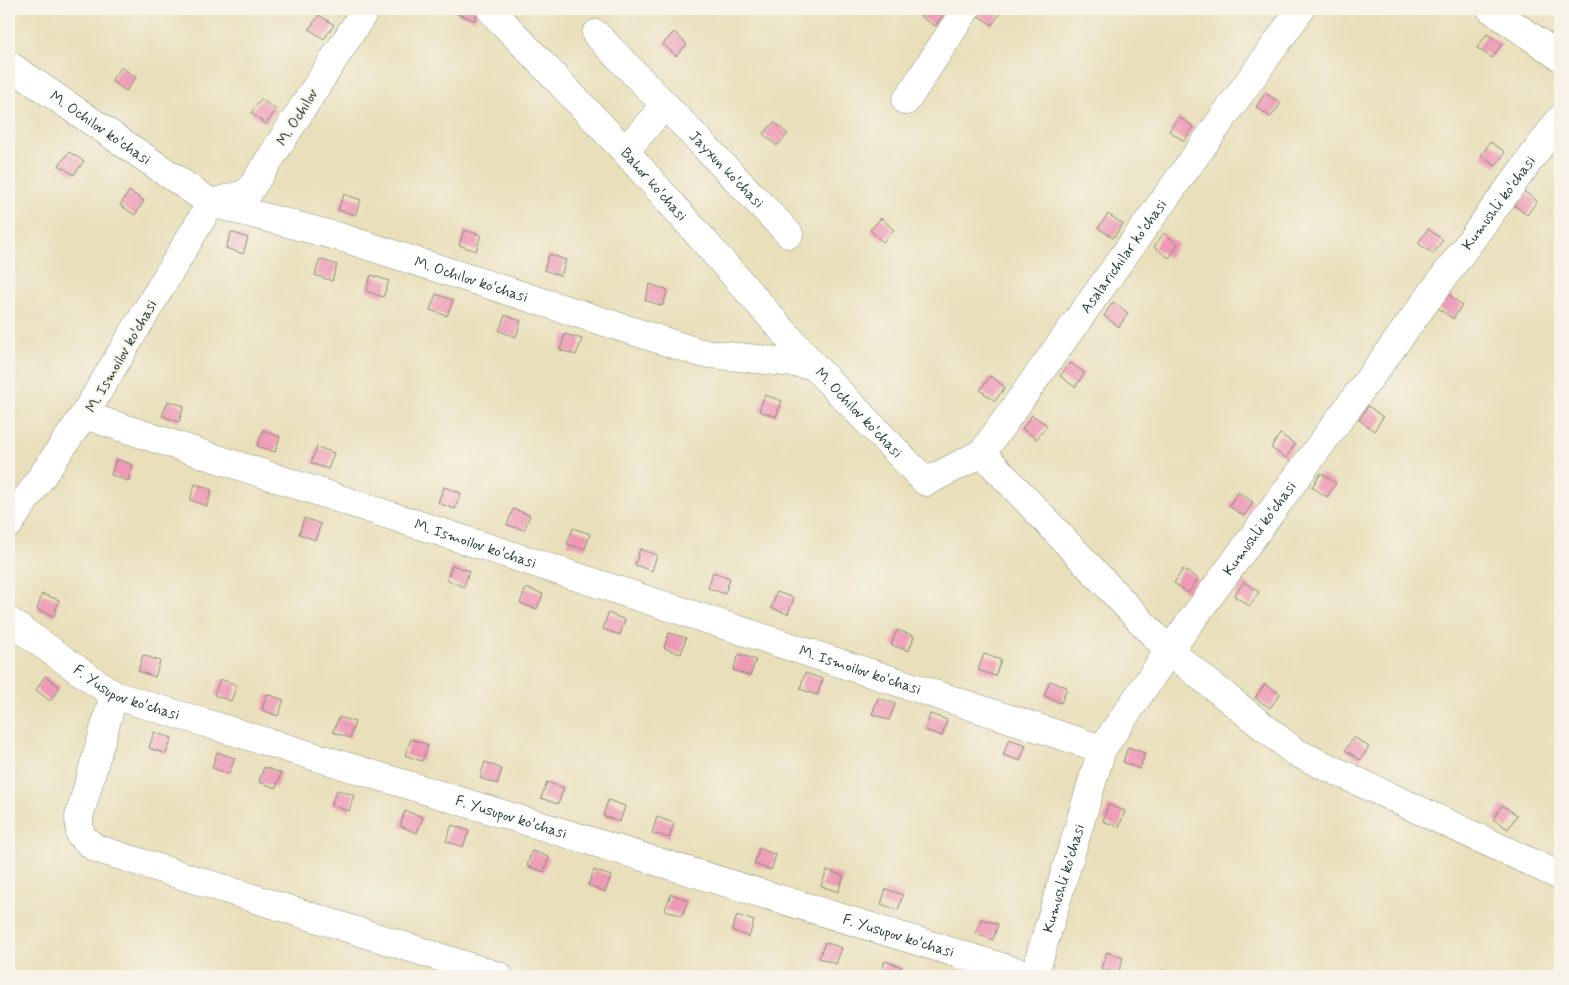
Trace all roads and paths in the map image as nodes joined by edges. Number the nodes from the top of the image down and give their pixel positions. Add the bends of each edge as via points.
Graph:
1 (366, 9) edge
2 (490, 9) edge
3 (966, 9) edge
4 (1301, 9) edge
5 (1490, 9) edge
6 (596, 34) dead end
7 (1560, 57) edge
8 (9, 65) edge
9 (906, 101) dead end
10 (665, 105) junction
11 (1560, 119) edge
12 (625, 151) junction
13 (211, 203) junction
14 (789, 234) dead end
15 (813, 365) junction
16 (84, 415) junction
17 (982, 453) junction
18 (926, 482) joint
19 (9, 524) edge
20 (9, 621) edge
21 (1169, 651) junction
22 (114, 695) junction
23 (1102, 749) junction
24 (1560, 876) edge
25 (499, 976) edge
26 (1033, 976) edge

1 - 13 street, M. Ochilov via 248,193
2 - 12 street, Bahor ko'chasi
3 - 9 street
4 - 17 street, Asalarichilar ko'chasi
5 - 7 street
6 - 10 street, Jayxun ko'chasi
8 - 13 street, M. Ochilov ko'chasi
10 - 12 street
10 - 14 street, Jayxun ko'chasi
11 - 21 street, Kumushli ko'chasi
12 - 15 street, Bahor ko'chasi
13 - 15 street, M. Ochilov ko'chasi via 340,237 701,353
13 - 16 street, M. Ismoilov ko'chasi
15 - 18 street, M. Ochilov ko'chasi
16 - 19 street
16 - 23 street, M. Ismoilov ko'chasi
17 - 18 street, Asalarichilar ko'chasi
17 - 21 street
20 - 22 street, F. Yusupov ko'chasi
21 - 23 street, Kumushli ko'chasi
21 - 24 street via 1295,752
22 - 25 street via 79,817 80,834 95,848
22 - 26 street, F. Yusupov ko'chasi
23 - 26 street, Kumushli ko'chasi

